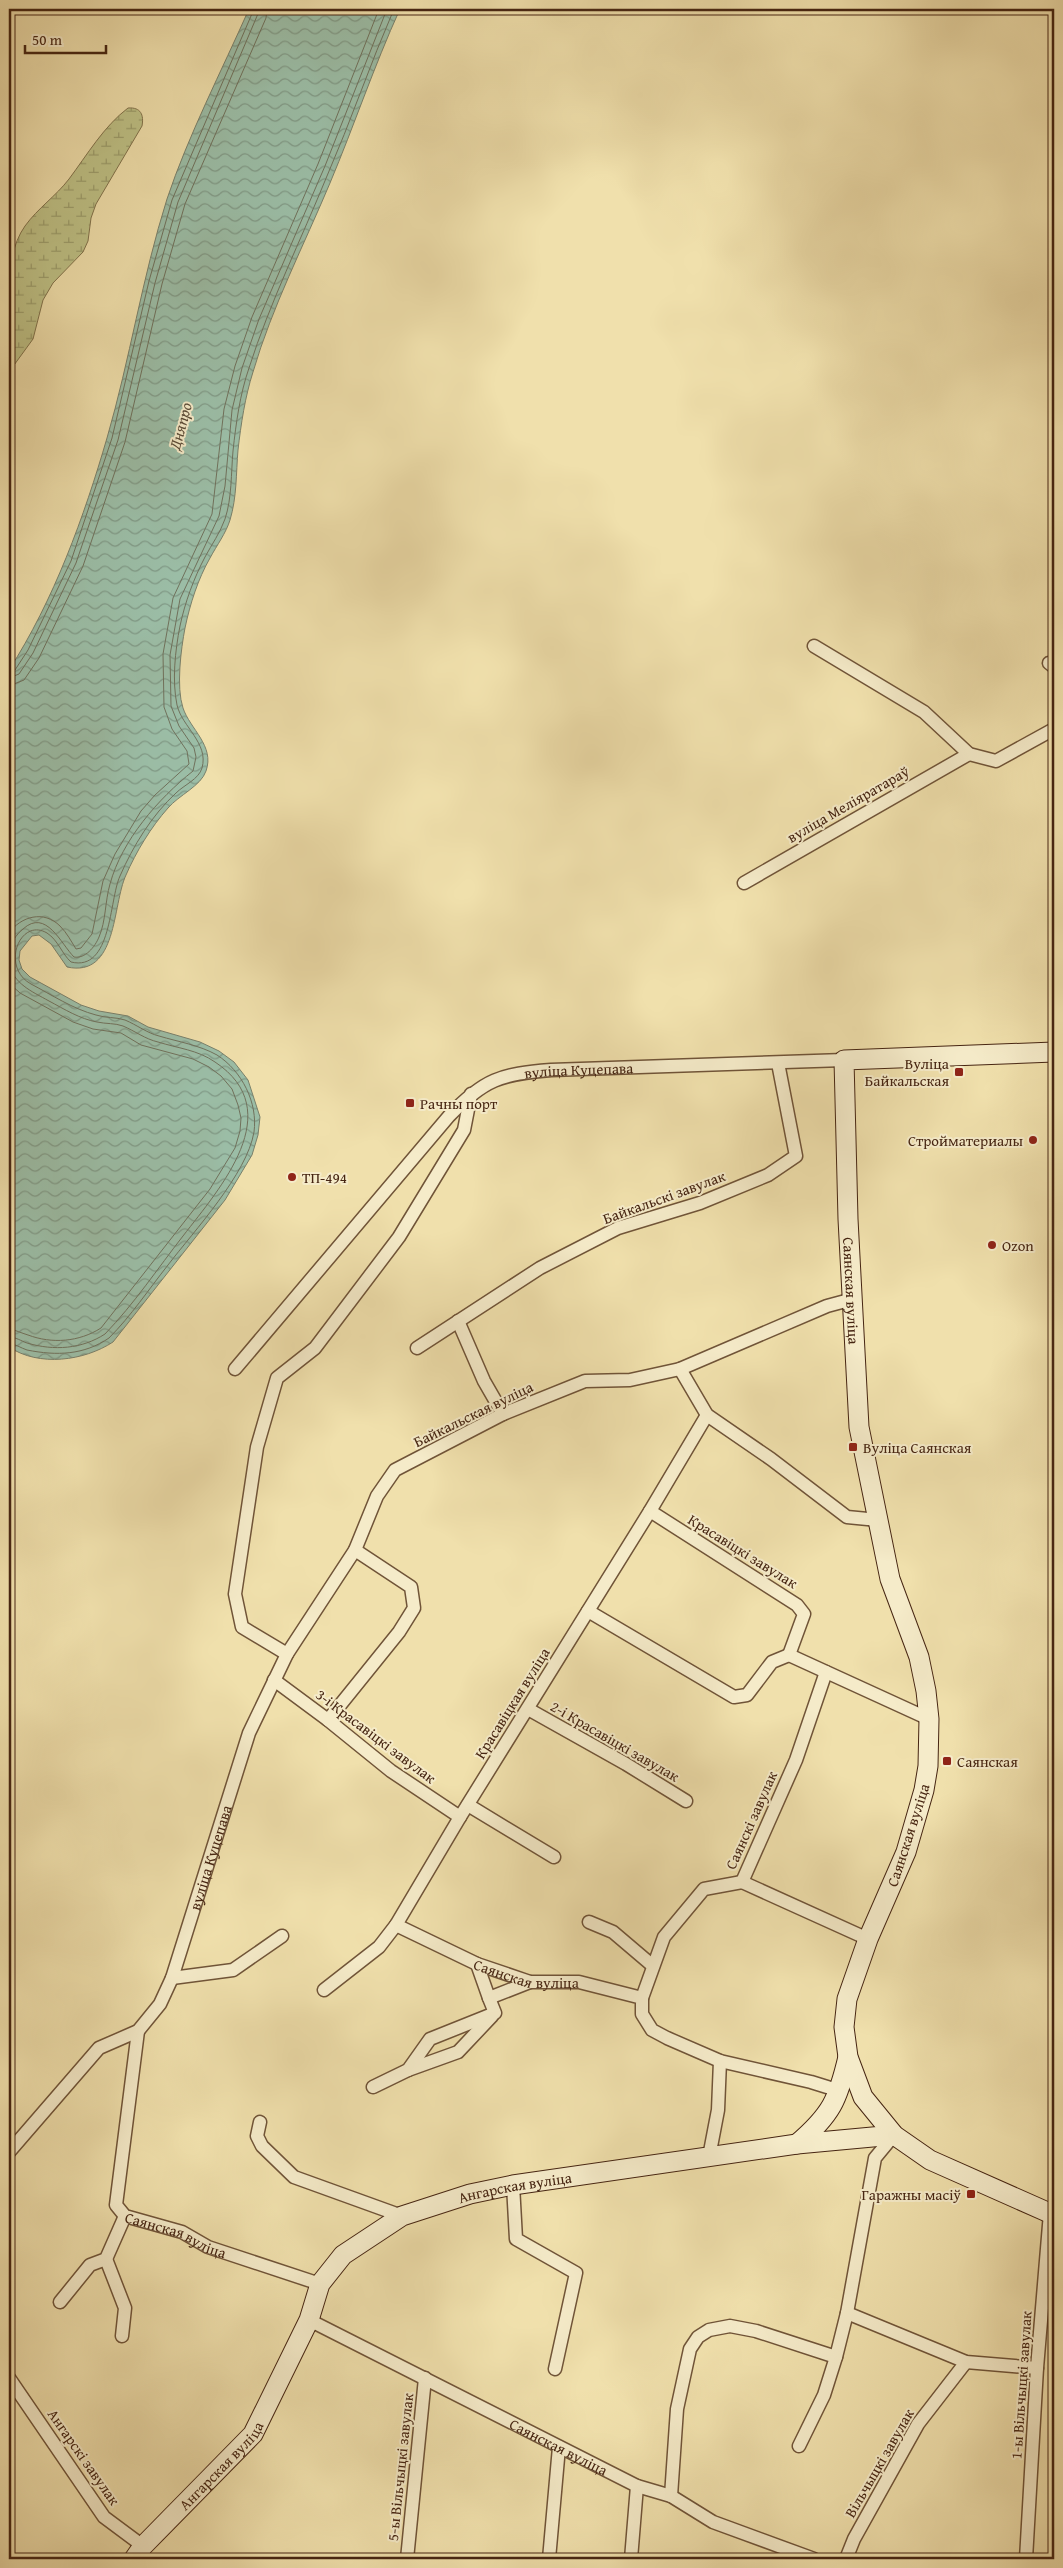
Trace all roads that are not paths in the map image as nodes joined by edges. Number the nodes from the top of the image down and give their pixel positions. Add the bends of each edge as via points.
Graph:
1 (814, 646) dead end
2 (1054, 729) edge
3 (969, 754) junction
4 (744, 883) dead end
5 (1054, 1052) edge
6 (844, 1060) junction
7 (778, 1064) junction
8 (471, 1094) junction
9 (852, 1299) junction
10 (458, 1321) junction
11 (417, 1348) dead end
12 (235, 1368) dead end
13 (680, 1368) junction
14 (503, 1414) junction
15 (707, 1415) junction
16 (650, 1511) junction
17 (878, 1520) junction
18 (355, 1550) junction
19 (588, 1611) junction
20 (287, 1654) junction
21 (789, 1655) junction
22 (826, 1672) junction
23 (274, 1680) junction
24 (528, 1708) junction
25 (930, 1718) junction
26 (328, 1720) junction
27 (686, 1801) dead end
28 (468, 1805) junction
29 (460, 1817) junction
30 (554, 1857) dead end
31 (742, 1882) junction
32 (589, 1922) dead end
33 (396, 1925) junction
34 (282, 1936) dead end
35 (868, 1939) junction
36 (477, 1964) junction
37 (653, 1966) junction
38 (172, 1978) junction
39 (530, 1982) junction
40 (324, 1990) dead end
41 (489, 1998) junction
42 (642, 1998) junction
43 (495, 2013) junction
44 (138, 2031) junction
45 (848, 2057) junction
46 (720, 2061) junction
47 (408, 2070) junction
48 (373, 2087) dead end
49 (840, 2091) junction
50 (260, 2122) dead end
51 (894, 2135) junction
52 (797, 2144) junction
53 (9, 2152) edge
54 (709, 2157) junction
55 (513, 2185) junction
56 (1053, 2211) edge
57 (125, 2216) junction
58 (402, 2216) junction
59 (106, 2259) junction
60 (320, 2284) junction
61 (60, 2302) dead end
62 (847, 2313) junction
63 (309, 2320) junction
64 (122, 2336) dead end
65 (836, 2357) junction
66 (966, 2362) junction
67 (1038, 2368) junction
68 (556, 2369) dead end
69 (9, 2378) edge
70 (425, 2378) junction
71 (799, 2446) dead end
72 (559, 2447) junction
73 (637, 2486) junction
74 (671, 2496) junction
75 (138, 2553) edge
76 (407, 2559) edge
77 (549, 2559) edge
78 (631, 2559) edge
79 (814, 2559) edge
80 (846, 2559) edge
81 (1026, 2559) edge

1 - 3 street via 924,712
2 - 3 street via 996,761
3 - 4 street, вуліца Меліяратараў
5 - 6 main road, вуліца Куцепава
6 - 7 street, вуліца Куцепава
6 - 9 main road, Саянская вуліца
7 - 8 street, вуліца Куцепава via 532,1071 487,1082
7 - 10 street, Байкальскі завулак via 796,1156 768,1175 700,1203 618,1228 540,1268
8 - 12 street, вуліца Куцепава
8 - 20 street via 464,1130 399,1237 315,1348 277,1378 257,1446 235,1594 242,1626
9 - 13 street, Байкальская вуліца via 826,1306
9 - 17 main road, Саянская вуліца via 859,1427
10 - 11 street, Байкальскі завулак
10 - 14 street via 484,1381
13 - 14 street, Байкальская вуліца via 630,1380 585,1381
13 - 15 street
14 - 18 street, Байкальская вуліца via 395,1470 377,1496
15 - 16 street, Красавіцкая вуліца
15 - 17 street via 847,1517
16 - 19 street, Красавіцкая вуліца
16 - 21 street, Красавіцкі завулак via 797,1604 804,1614
17 - 25 main road, Саянская вуліца via 890,1579 918,1657
18 - 20 street, Байкальская вуліца
18 - 26 street via 411,1586 414,1608 400,1632
19 - 21 street via 734,1697 747,1695 772,1662
19 - 24 street, Красавіцкая вуліца
20 - 23 street, Байкальская вуліца
21 - 22 street
22 - 25 street
22 - 31 street, Саянскі завулак via 796,1760
23 - 26 street, 3-і Красавіцкі завулак
23 - 38 street, вуліца Куцепава via 249,1733
24 - 27 street, 2-і Красавіцкі завулак
24 - 28 street, Красавіцкая вуліца
25 - 35 main road, Саянская вуліца via 924,1790 900,1866
26 - 29 street, 3-і Красавіцкі завулак via 390,1771
28 - 29 street, Красавіцкая вуліца
28 - 30 street
29 - 33 street, Красавіцкая вуліца
31 - 35 street
31 - 37 street, Саянскі завулак via 704,1889 664,1937
32 - 37 street via 613,1932
33 - 36 street, Саянская вуліца
33 - 40 street, Красавіцкая вуліца via 379,1947
34 - 38 street via 233,1970
35 - 45 main road, Саянская вуліца via 846,2008 844,2027
36 - 39 street, Саянская вуліца
36 - 41 street
37 - 42 street, Саянскі завулак
38 - 44 street, вуліца Куцепава via 160,2004
39 - 41 street
39 - 42 street, Саянская вуліца via 579,1982
41 - 43 street
42 - 46 street via 642,2014 652,2030
43 - 47 street via 458,2052
43 - 47 street via 430,2039
44 - 53 street via 99,2048
44 - 57 street, Саянская вуліца via 116,2205
45 - 49 main road
45 - 51 main road, Саянская вуліца via 863,2097
46 - 49 street
46 - 54 street via 718,2110
47 - 48 street
49 - 52 main road via 821,2124
50 - 58 street via 257,2136 262,2146 294,2177
51 - 52 main road, Ангарская вуліца
51 - 56 main road via 930,2160
51 - 62 street via 875,2158
52 - 54 main road, Ангарская вуліца
54 - 55 main road, Ангарская вуліца
55 - 58 main road, Ангарская вуліца via 470,2194
55 - 68 street via 516,2239 576,2273
56 - 67 street, 1-ы Вільчыцкі завулак
57 - 59 street
57 - 60 street, Саянская вуліца via 182,2232 208,2247
58 - 60 main road, Ангарская вуліца via 343,2255
59 - 61 street via 90,2265
59 - 64 street via 125,2308
60 - 63 main road, Ангарская вуліца
62 - 65 street
62 - 66 street
63 - 70 street, Саянская вуліца
63 - 75 main road, Ангарская вуліца via 253,2434
65 - 71 street via 824,2395
65 - 74 street via 730,2326 709,2330 698,2337 690,2349 677,2409
66 - 67 street
66 - 80 street, Вільчыцкі завулак via 918,2424
67 - 81 street, 1-ы Вільчыцкі завулак
69 - 75 street, Ангарскі завулак via 104,2517
70 - 72 street, Саянская вуліца
70 - 76 street, 5-ы Вільчыцкі завулак
72 - 73 street, Саянская вуліца
72 - 77 street
73 - 74 street, Саянская вуліца
73 - 78 street
74 - 79 street, Саянская вуліца via 713,2522

